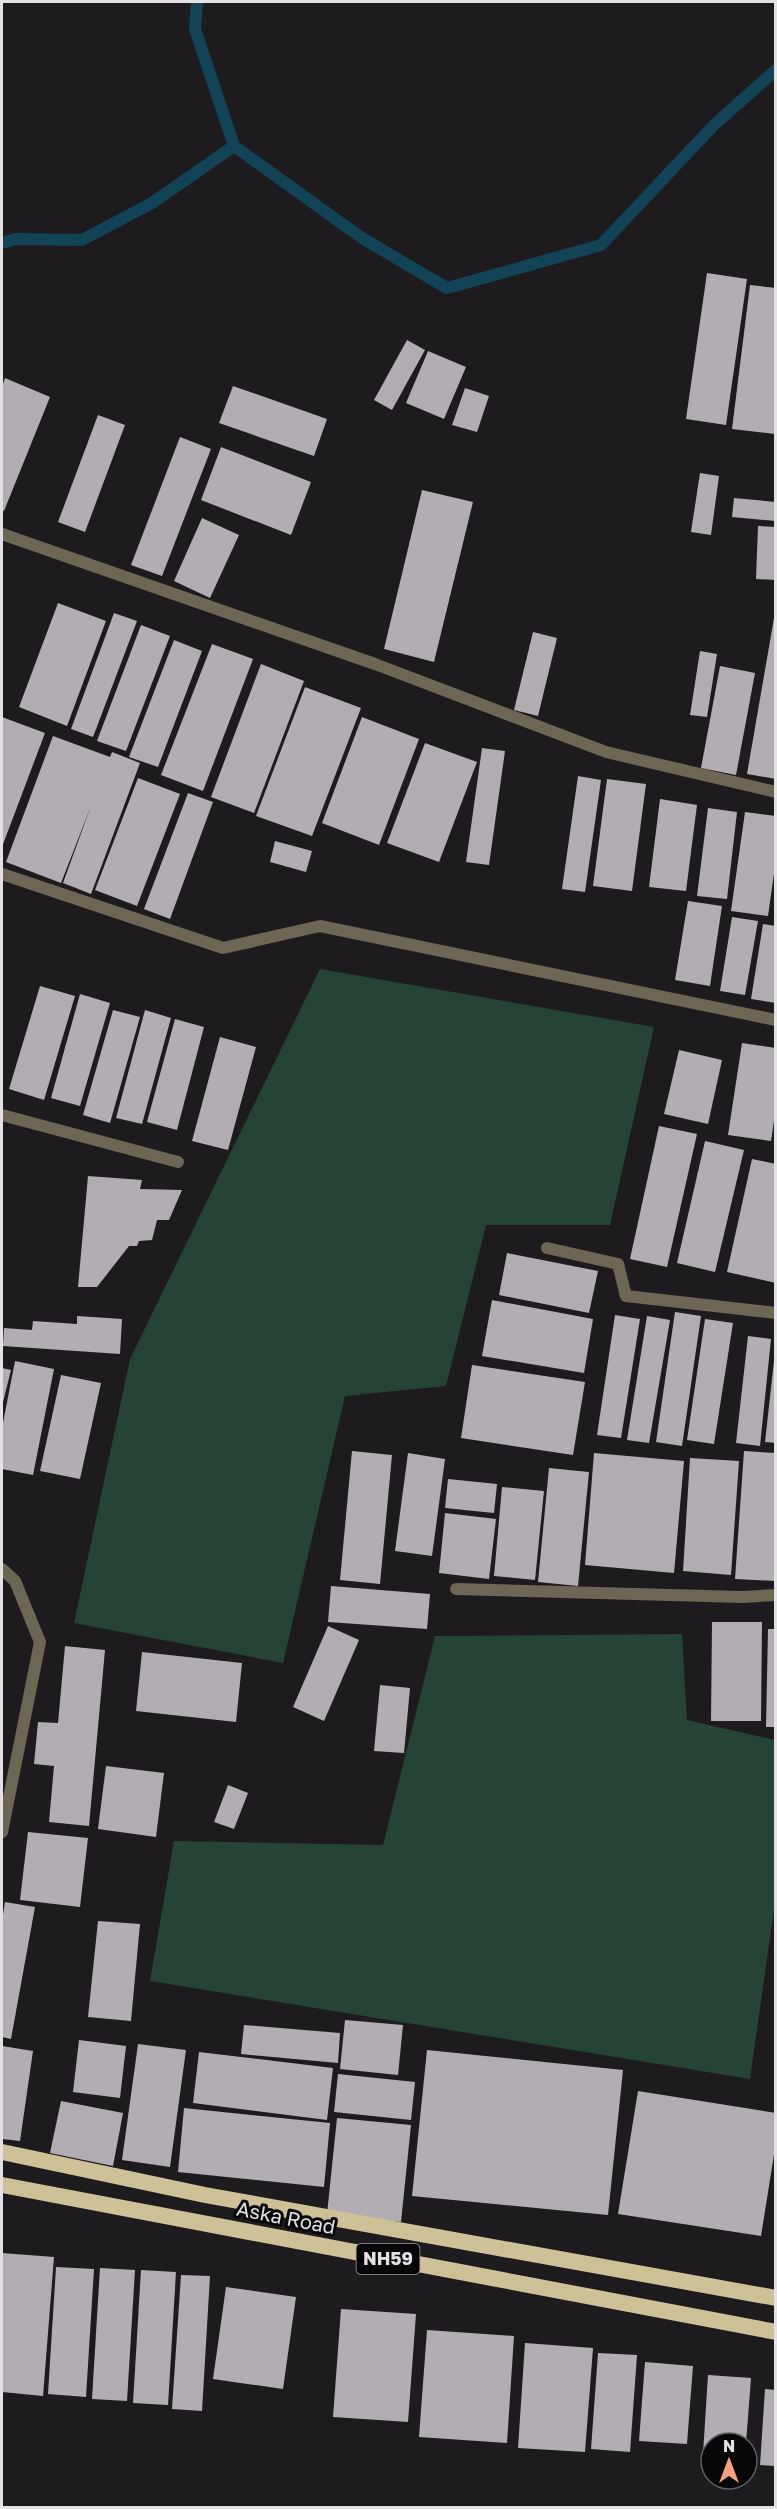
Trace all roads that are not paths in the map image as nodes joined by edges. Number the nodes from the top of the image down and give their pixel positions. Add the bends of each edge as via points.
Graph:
1 (2, 534) edge
2 (776, 792) edge
3 (2, 874) edge
4 (776, 1020) edge
5 (2, 1115) edge
6 (178, 1162) dead end
7 (547, 1248) dead end
8 (776, 1313) edge
9 (2, 1569) edge
10 (456, 1589) dead end
11 (776, 1595) edge
12 (2, 1832) edge
13 (2, 2152) edge
14 (2, 2185) edge
15 (776, 2298) edge
16 (776, 2332) edge

1 - 2 street via 375,664 606,752
3 - 4 street via 223,948 320,926
5 - 6 street
7 - 8 street via 618,1264 626,1296
9 - 12 street via 15,1581 40,1642
10 - 11 street
13 - 15 highway, NH59 via 205,2195
14 - 16 highway, Aska Road / NH59

